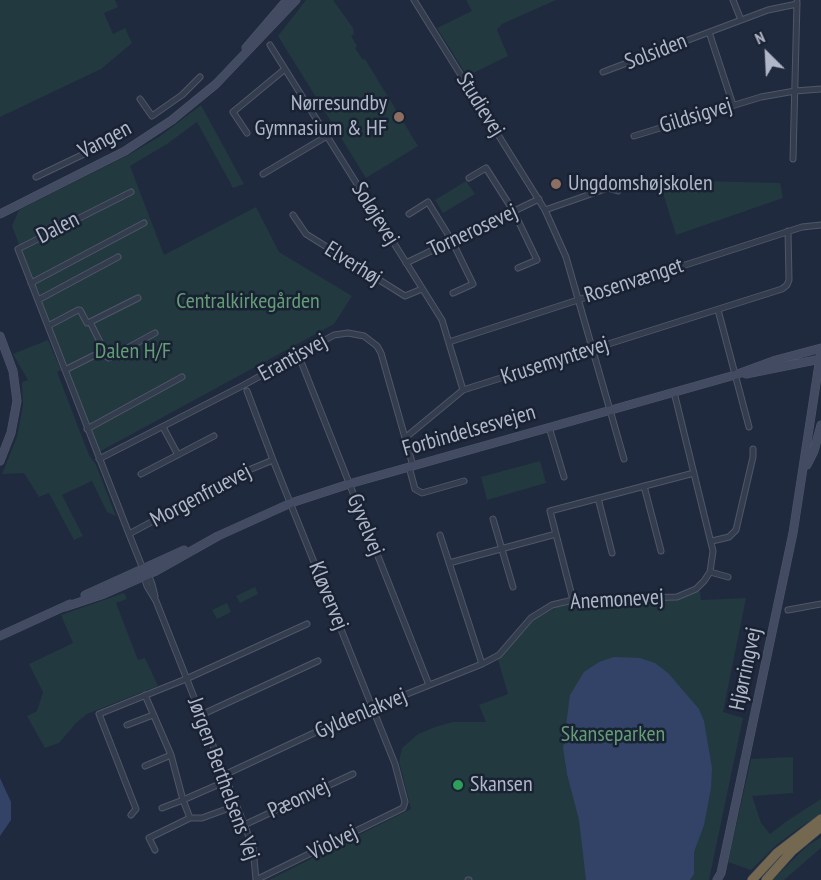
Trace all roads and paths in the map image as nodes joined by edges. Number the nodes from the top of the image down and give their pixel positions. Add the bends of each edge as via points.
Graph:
1 (287, 0) edge
2 (296, 0) edge
3 (414, 0) edge
4 (733, 0) edge
5 (797, 2) edge
6 (741, 20) junction
7 (709, 32) junction
8 (270, 45) dead end
9 (285, 69) junction
10 (603, 72) dead end
11 (200, 77) dead end
12 (216, 84) junction
13 (821, 89) edge
14 (795, 91) junction
15 (182, 95) junction
16 (140, 99) dead end
17 (733, 105) junction
18 (191, 106) junction
19 (247, 133) dead end
20 (327, 136) junction
21 (634, 136) dead end
22 (86, 153) dead end
23 (793, 159) dead end
24 (70, 161) junction
25 (263, 174) dead end
26 (77, 175) junction
27 (36, 177) dead end
28 (469, 178) dead end
29 (618, 191) dead end
30 (131, 192) dead end
31 (539, 199) junction
32 (545, 210) junction
33 (514, 212) junction
34 (0, 214) edge
35 (409, 214) dead end
36 (293, 215) dead end
37 (144, 223) dead end
38 (821, 225) edge
39 (788, 231) junction
40 (452, 241) junction
41 (118, 257) dead end
42 (406, 263) junction
43 (518, 268) dead end
44 (31, 283) junction
45 (422, 289) junction
46 (453, 293) dead end
47 (138, 298) dead end
48 (579, 299) junction
49 (38, 300) junction
50 (718, 310) junction
51 (90, 322) junction
52 (48, 326) junction
53 (155, 333) dead end
54 (0, 336) edge
55 (448, 342) junction
56 (593, 348) junction
57 (103, 354) junction
58 (821, 356) edge
59 (302, 364) dead end
60 (65, 370) junction
61 (735, 375) junction
62 (182, 377) dead end
63 (463, 390) junction
64 (247, 391) dead end
65 (674, 392) junction
66 (611, 410) junction
67 (821, 425) edge
68 (163, 427) junction
69 (549, 427) junction
70 (749, 427) dead end
71 (87, 429) junction
72 (808, 435) junction
73 (214, 436) dead end
74 (405, 438) junction
75 (819, 438) edge
76 (753, 449) dead end
77 (178, 455) junction
78 (99, 459) junction
79 (624, 459) dead end
80 (273, 460) junction
81 (0, 461) edge
82 (411, 466) junction
83 (804, 472) junction
84 (694, 473) junction
85 (141, 474) dead end
86 (564, 477) dead end
87 (464, 481) dead end
88 (349, 484) junction
89 (644, 486) junction
90 (598, 498) junction
91 (291, 503) junction
92 (493, 519) dead end
93 (129, 534) junction
94 (556, 534) junction
95 (440, 535) dead end
96 (712, 541) junction
97 (502, 549) junction
98 (661, 551) dead end
99 (612, 553) dead end
100 (449, 563) junction
101 (710, 572) junction
102 (145, 573) junction
103 (728, 577) dead end
104 (513, 587) dead end
105 (573, 600) junction
106 (821, 604) edge
107 (788, 610) dead end
108 (307, 624) dead end
109 (1, 635) edge
110 (499, 655) joint
111 (318, 661) dead end
112 (482, 664) junction
113 (186, 679) junction
114 (429, 685) junction
115 (145, 695) junction
116 (373, 708) junction
117 (153, 715) junction
118 (201, 715) junction
119 (128, 725) dead end
120 (171, 755) junction
121 (145, 766) dead end
122 (353, 774) dead end
123 (224, 775) junction
124 (215, 786) dead end
125 (183, 800) junction
126 (405, 802) joint
127 (162, 808) dead end
128 (224, 810) dead end
129 (131, 815) dead end
130 (190, 818) junction
131 (821, 819) edge
132 (244, 825) junction
133 (821, 827) edge
134 (155, 850) dead end
135 (777, 853) junction
136 (720, 878) edge
137 (256, 880) edge
138 (747, 880) edge
139 (752, 880) edge
140 (766, 880) edge

1 - 12 street, Vangen
2 - 12 street, Vangen
3 - 31 street, Studievej
4 - 6 street
5 - 6 street, Solsiden
5 - 14 street
6 - 7 street, Solsiden
7 - 10 street, Solsiden
7 - 17 street, Solsiden
8 - 9 street, Soløjevej
9 - 19 street via 233,112
9 - 20 street, Soløjevej
11 - 15 street
12 - 18 street, Vangen
13 - 14 street, Gildsigvej
14 - 17 street, Gildsigvej
14 - 23 street
15 - 16 street via 152,116
15 - 18 street
17 - 21 street, Gildsigvej
18 - 26 street, Vangen via 150,136
20 - 25 street
20 - 42 street, Soløjevej
22 - 24 street
24 - 26 street
24 - 27 street
26 - 34 street, Vangen
28 - 33 street via 486,168
29 - 32 street via 608,188
30 - 44 street, Dalen via 18,249
31 - 32 street, Studievej
31 - 33 street, Tornerosevej
32 - 48 street, Studievej
33 - 40 street, Tornerosevej
33 - 43 street via 537,260
35 - 40 street via 428,202
36 - 45 street, Elverhøj via 306,234 405,296
37 - 44 street, Dalen
38 - 39 street, Rosenvænget
39 - 48 street, Rosenvænget
39 - 50 street, Krusemyntevej via 787,285
40 - 42 street, Tornerosevej
40 - 46 street via 473,284
41 - 49 street
42 - 45 street, Soløjevej
44 - 49 street, Dalen
45 - 55 street, Soløjevej via 442,320
47 - 51 street
48 - 55 street, Rosenvænget
48 - 56 street, Studievej
49 - 52 street, Dalen
50 - 56 street, Krusemyntevej
50 - 61 street
51 - 52 street via 78,310
51 - 57 street
52 - 60 street, Dalen
53 - 57 street via 109,358
54 - 81 street via 13,371 17,401
55 - 63 street, Soløjevej
56 - 63 street, Krusemyntevej
56 - 66 street, Studievej
57 - 60 street
58 - 61 street, Forbindelsesvejen
58 - 72 street, Hjørringvej
59 - 88 street, Gyvelvej
60 - 71 street, Dalen
61 - 65 street, Forbindelsesvejen
61 - 70 street
62 - 71 street
63 - 74 street, Krusemyntevej
64 - 80 street, Kløvervej
65 - 66 street, Forbindelsesvejen
65 - 84 street
66 - 69 street, Forbindelsesvejen
66 - 79 street, Studievej
67 - 75 street, Hjørringvej
68 - 74 street, Erantisvej via 334,335 348,333 364,336 381,353
68 - 77 street
68 - 78 street, Erantisvej
69 - 82 street, Forbindelsesvejen
69 - 86 street
71 - 78 street, Dalen
72 - 75 street
72 - 83 street, Hjørringvej
73 - 77 street
74 - 82 street, Erantisvej
75 - 83 street, Hjørringvej
76 - 96 street via 736,530 729,537
77 - 85 street
78 - 93 street, Jørgen Berthelsens Vej
80 - 91 street, Kløvervej
80 - 93 street, Morgenfruevej
82 - 87 street, Erantisvej via 415,489 422,494
82 - 88 street, Forbindelsesvejen
83 - 136 street, Hjørringvej
84 - 89 street
84 - 96 street
88 - 91 street, Forbindelsesvejen
88 - 114 street, Gyvelvej
89 - 90 street
89 - 98 street
90 - 94 street via 550,511
90 - 99 street
91 - 102 street, Forbindelsesvejen
91 - 116 street, Kløvervej
92 - 97 street
93 - 102 street, Jørgen Berthelsens Vej
94 - 97 street
94 - 105 street
95 - 100 street
96 - 101 street
97 - 100 street
97 - 104 street
100 - 112 street
101 - 103 street
101 - 105 street, Anemonevej via 696,589 677,597
102 - 109 street, Forbindelsesvejen via 104,594
102 - 113 street, Jørgen Berthelsens Vej
105 - 110 street, Anemonevej via 542,610 531,618
106 - 107 street
108 - 113 street, Jørgen Berthelsens Vej
110 - 112 street, Gyldenlakvej
111 - 118 street
112 - 114 street, Gyldenlakvej
113 - 115 street
113 - 118 street, Jørgen Berthelsens Vej
114 - 116 street, Gyldenlakvej
115 - 117 street
115 - 129 street via 99,714 136,809
116 - 123 street, Gyldenlakvej
116 - 126 street, Kløvervej
117 - 119 street
117 - 120 street
118 - 123 street, Jørgen Berthelsens Vej
120 - 121 street
120 - 125 street
122 - 132 street, Pæonvej
123 - 132 street, Jørgen Berthelsens Vej
124 - 125 street
125 - 127 street
125 - 130 street
126 - 137 street, Violvej via 403,808
128 - 130 street
130 - 134 street via 149,838
131 - 135 highway
132 - 137 street, Jørgen Berthelsens Vej via 253,847
133 - 140 highway
135 - 138 highway
135 - 139 highway

